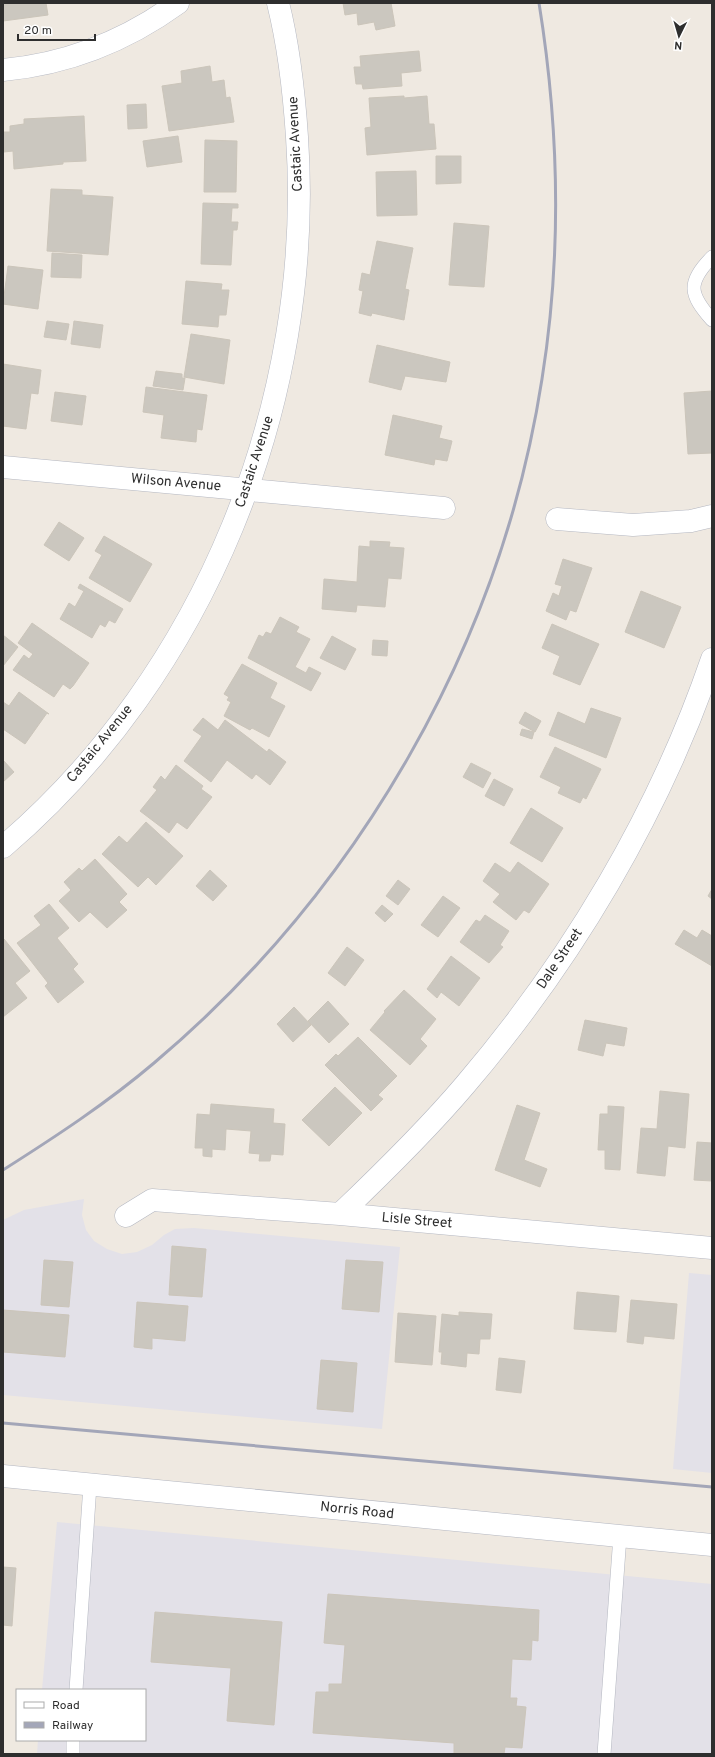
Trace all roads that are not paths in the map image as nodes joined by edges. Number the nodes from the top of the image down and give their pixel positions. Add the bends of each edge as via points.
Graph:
1 (178, 3) edge
2 (278, 3) edge
3 (3, 70) edge
4 (712, 257) edge
5 (712, 320) edge
6 (3, 467) edge
7 (247, 490) junction
8 (444, 508) dead end
9 (712, 516) edge
10 (557, 519) dead end
11 (710, 671) edge
12 (3, 848) edge
13 (340, 1214) junction
14 (126, 1216) dead end
15 (712, 1248) edge
16 (3, 1476) edge
17 (90, 1485) junction
18 (620, 1536) junction
19 (712, 1545) edge
20 (76, 1689) edge
21 (74, 1741) edge
22 (73, 1754) edge
23 (604, 1754) edge

1 - 3 street via 156,19 72,57
2 - 7 street, Castaic Avenue via 294,97 300,173 298,250 289,326 271,416
4 - 5 lane via 698,272 693,292 700,307
6 - 7 street, Wilson Avenue
7 - 8 street, Wilson Avenue
7 - 12 street, Castaic Avenue via 198,602 159,667 115,729 76,776
9 - 10 street via 633,525
11 - 13 street, Dale Street via 670,764 627,850 579,932 525,1011 465,1086 401,1156
13 - 14 street, Lisle Street via 152,1200
13 - 15 street, Lisle Street
16 - 17 street, Norris Road
17 - 18 street, Norris Road
17 - 20 lane
18 - 19 street, Norris Road
18 - 23 lane
21 - 22 lane

